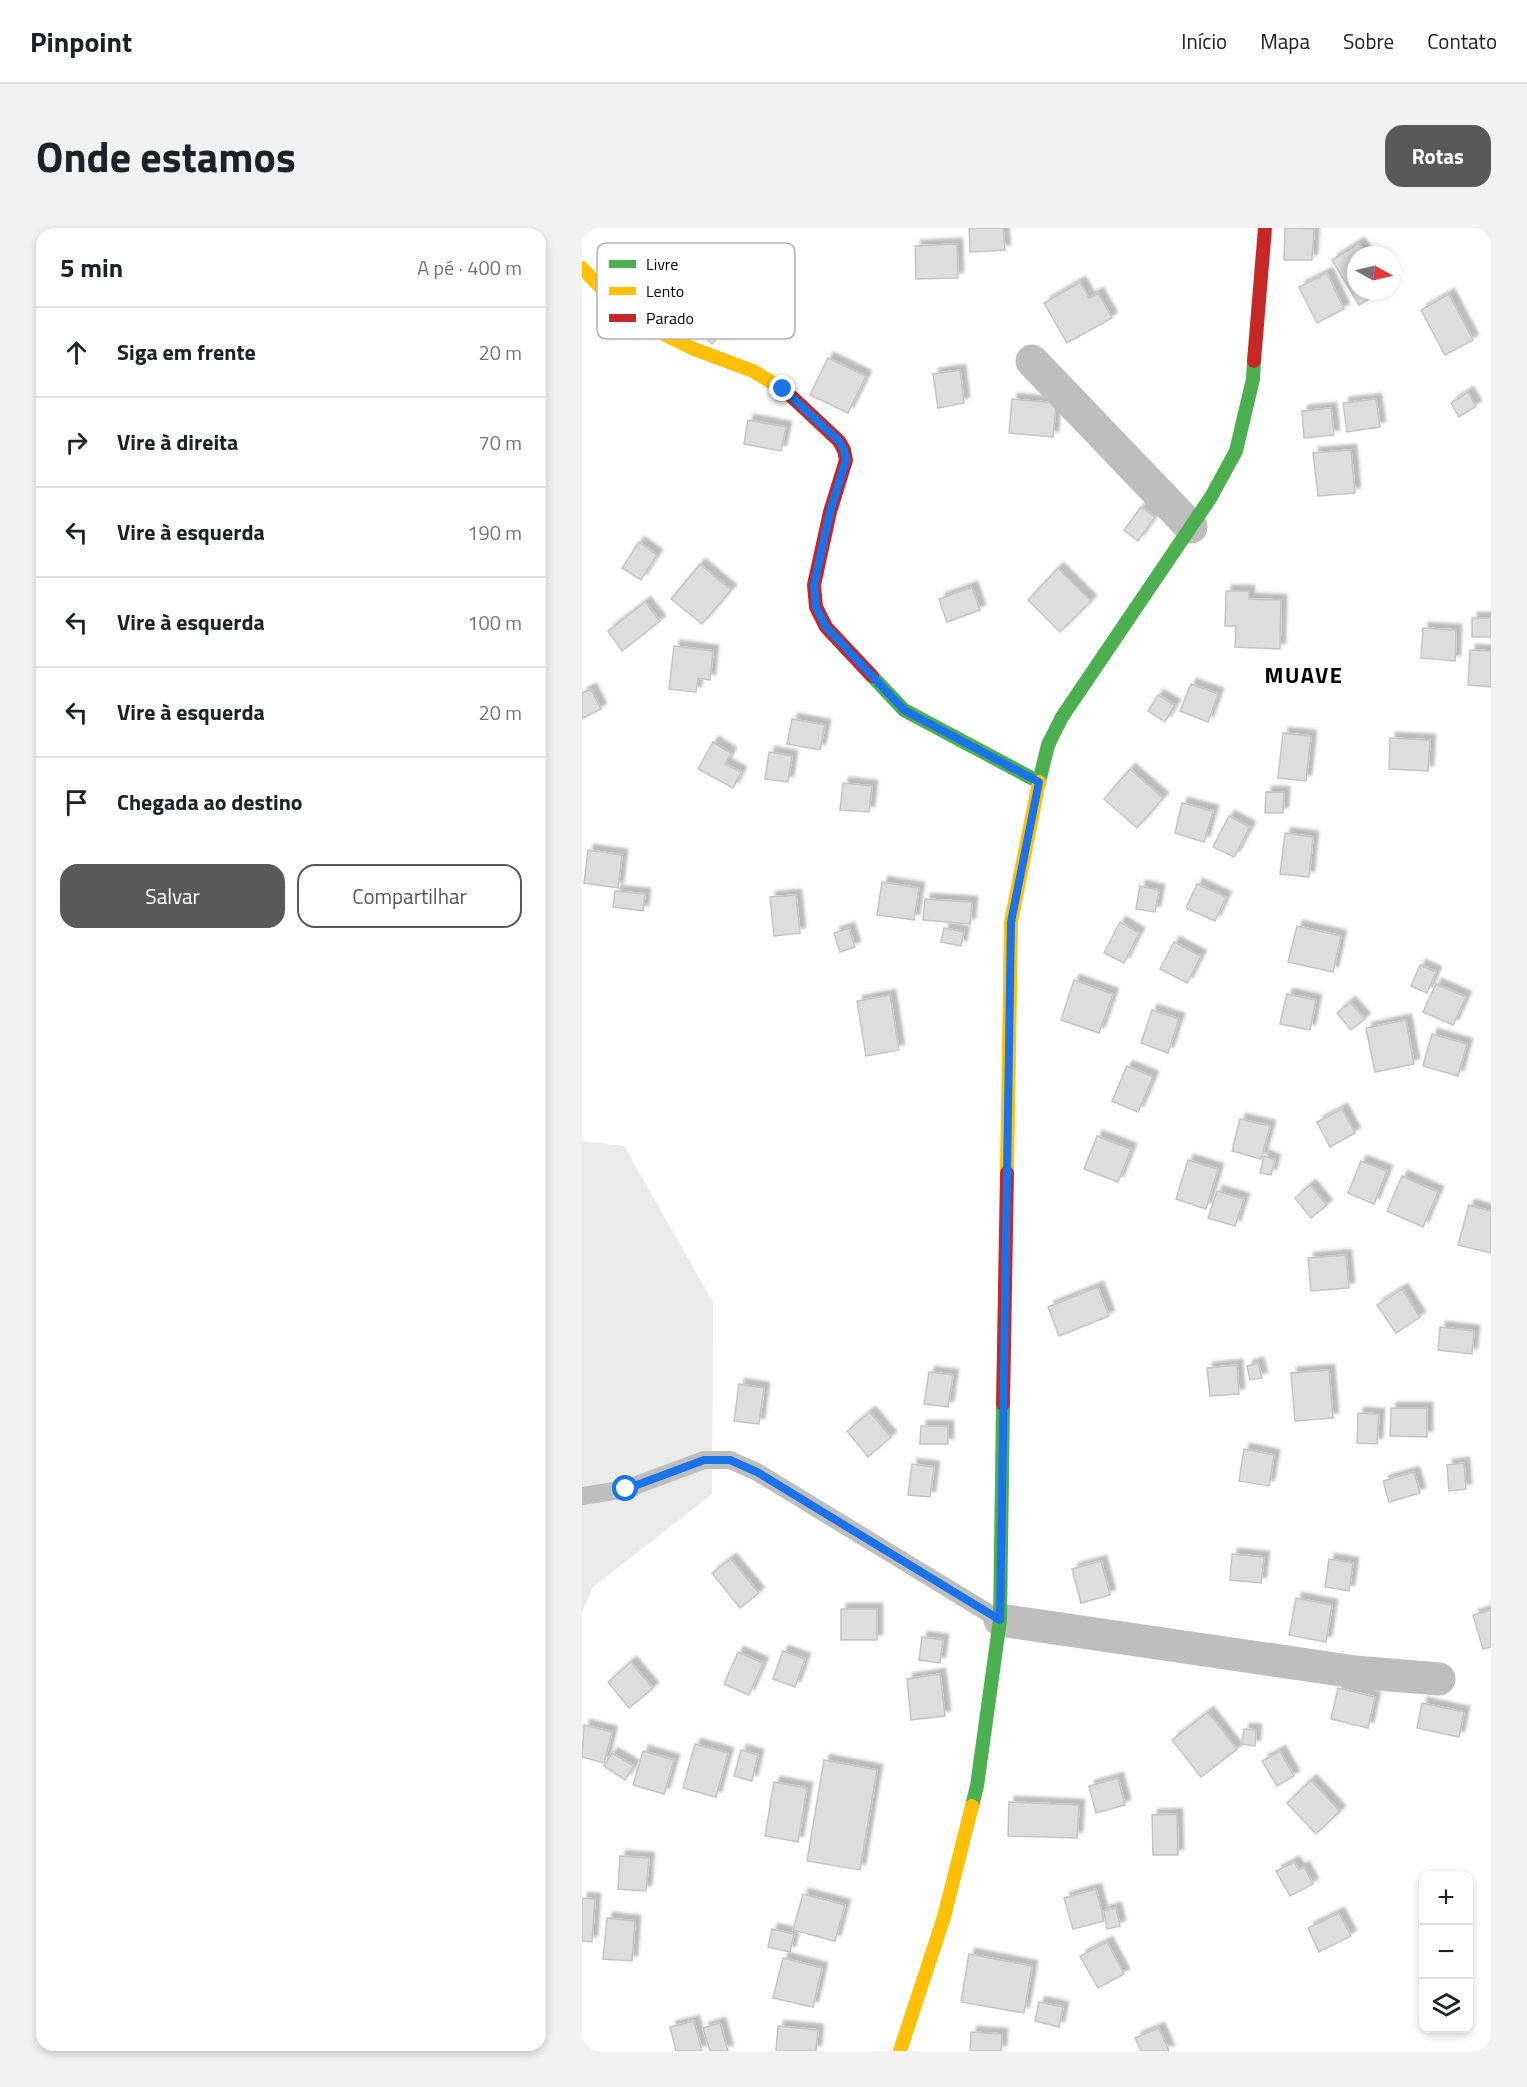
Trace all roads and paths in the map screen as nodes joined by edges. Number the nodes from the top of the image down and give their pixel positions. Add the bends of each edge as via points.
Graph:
1 (1265, 228) edge
2 (582, 268) edge
3 (597, 283) edge
4 (676, 339) edge
5 (1032, 361) dead end
6 (1191, 527) junction
7 (1039, 782) junction
8 (582, 1496) edge
9 (1000, 1620) junction
10 (1439, 1679) dead end
11 (900, 2051) edge

1 - 6 street via 1253,380 1236,451
2 - 3 street
4 - 7 street via 753,371 783,389 844,450 846,460 814,585 816,607 826,627 904,710
5 - 6 street
6 - 7 street via 1062,717 1048,745
7 - 9 street via 1011,922
8 - 9 lane via 626,1489 704,1460 730,1460 757,1472
9 - 10 street via 1355,1672
9 - 11 street via 977,1786 944,1917

